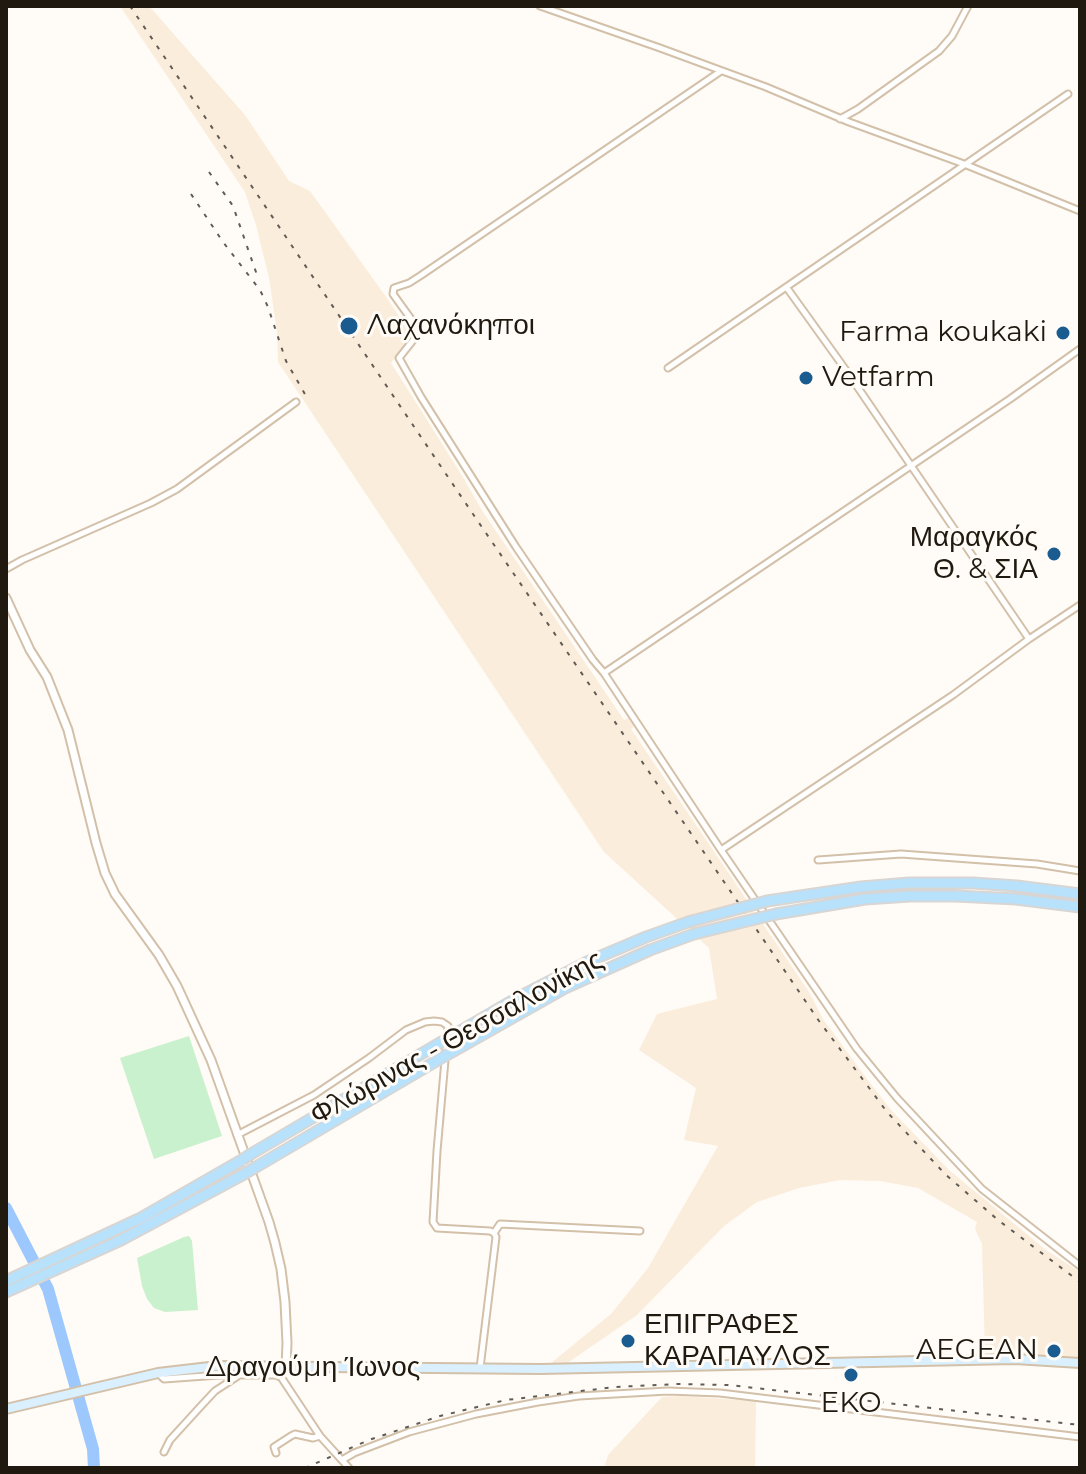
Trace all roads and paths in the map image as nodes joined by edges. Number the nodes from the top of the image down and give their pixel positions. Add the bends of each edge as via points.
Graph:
1 (540, 6) edge
2 (968, 6) edge
3 (721, 71) junction
4 (1068, 94) dead end
5 (840, 119) junction
6 (964, 164) junction
7 (1080, 211) edge
8 (786, 287) junction
9 (1080, 349) edge
10 (668, 368) dead end
11 (296, 402) dead end
12 (910, 465) junction
13 (6, 569) edge
14 (6, 598) edge
15 (1080, 605) edge
16 (1029, 639) junction
17 (604, 673) junction
18 (721, 850) junction
19 (818, 860) dead end
20 (1080, 871) edge
21 (1080, 894) edge
22 (1080, 907) edge
23 (237, 1135) junction
24 (640, 1231) dead end
25 (494, 1233) junction
26 (120, 1234) junction
27 (1080, 1266) edge
28 (6, 1281) edge
29 (6, 1292) edge
30 (1080, 1363) edge
31 (282, 1366) junction
32 (480, 1368) junction
33 (158, 1373) junction
34 (239, 1375) junction
35 (281, 1377) junction
36 (6, 1409) edge
37 (320, 1436) junction
38 (1080, 1437) edge
39 (164, 1452) dead end
40 (276, 1453) dead end
41 (342, 1460) junction
42 (349, 1468) edge

1 - 3 street
2 - 5 street via 939,51
3 - 5 street
3 - 17 street via 393,291 416,332 399,358 516,547
4 - 6 street
5 - 6 street
6 - 7 street
6 - 8 street
8 - 10 street
8 - 12 street
9 - 12 street
11 - 13 street via 177,489
12 - 16 street
12 - 17 street
14 - 23 street via 63,717 105,873 188,1007
15 - 16 street
16 - 18 street
17 - 18 street
18 - 27 street via 848,1036 897,1098 982,1189
19 - 20 street via 901,854
21 - 26 main road, Φλώρινας - Θεσσαλονίκης, bridge via 973,883 861,887 767,901 688,922 578,966 517,998
22 - 26 main road, Φλώρινας - Θεσσαλονίκης, bridge via 973,896 865,899 694,934 565,988 246,1173
23 - 25 street via 314,1095 406,1030 442,1022 448,1026 433,1222 437,1228
23 - 31 street via 281,1269 287,1331
24 - 25 street via 503,1223
25 - 32 street
26 - 28 main road, Φλώρινας - Θεσσαλονίκης
26 - 29 main road, Φλώρινας - Θεσσαλονίκης
30 - 32 main road, Δραγούμη Ίωνος via 1015,1359
31 - 32 main road, Δραγούμη Ίωνος
31 - 33 main road, Δραγούμη Ίωνος via 206,1366
31 - 35 street
33 - 34 street via 164,1379
33 - 36 main road, Δραγούμη Ίωνος
34 - 35 street
34 - 39 street via 201,1406
35 - 37 street
37 - 40 street via 295,1434 274,1447
37 - 41 street
38 - 41 street via 668,1391 579,1396 476,1414 409,1432
41 - 42 street

